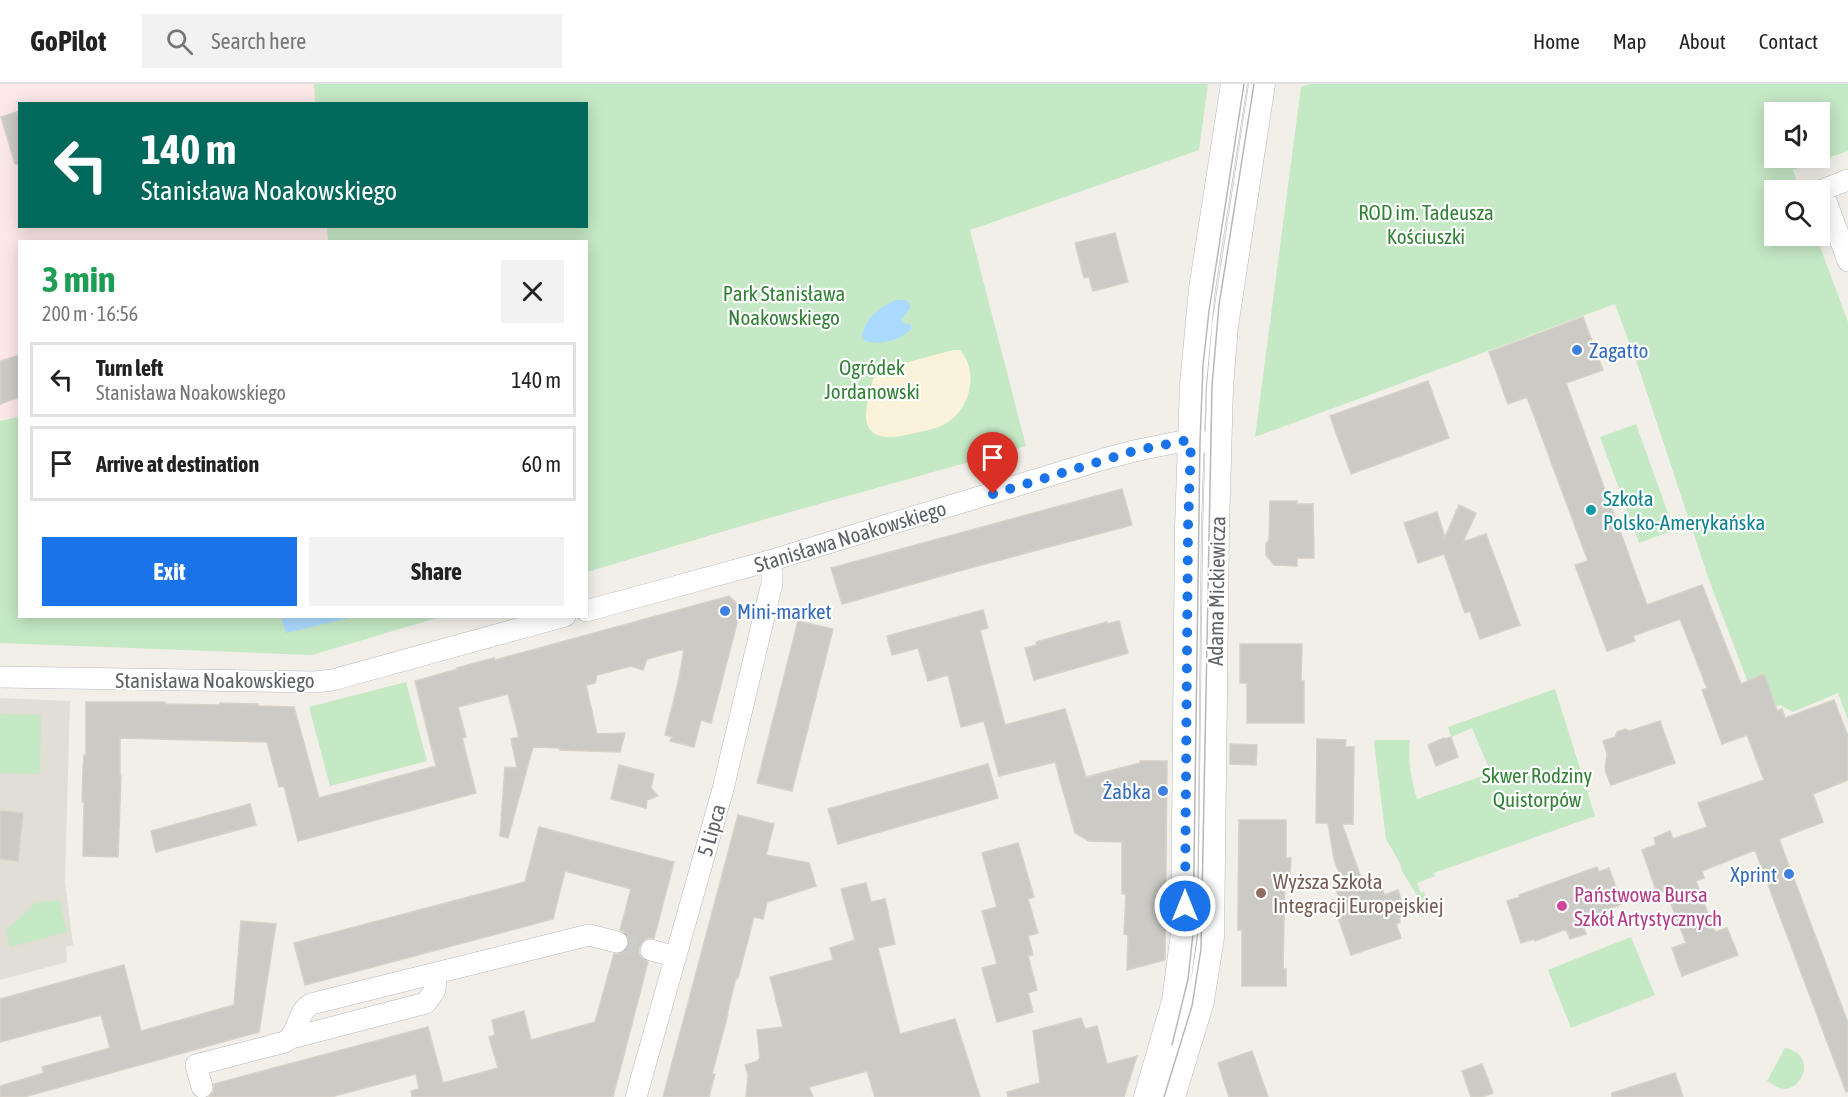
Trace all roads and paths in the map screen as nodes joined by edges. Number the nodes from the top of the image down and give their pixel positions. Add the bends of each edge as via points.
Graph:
1 (1234, 84) edge
2 (1262, 84) edge
3 (1848, 180) edge
4 (1848, 261) edge
5 (1191, 442) junction
6 (1219, 442) junction
7 (769, 561) junction
8 (588, 610) edge
9 (559, 618) edge
10 (0, 677) edge
11 (617, 942) tunnel mouth
12 (651, 950) tunnel mouth
13 (676, 957) junction
14 (202, 1087) dead end
15 (636, 1097) edge
16 (1147, 1097) edge
17 (1172, 1097) edge

1 - 5 street, Adama Mickiewicza via 1199,309
2 - 6 street, Adama Mickiewicza via 1223,343
3 - 4 street via 1822,190
5 - 6 street, Stanisława Noakowskiego
5 - 7 street, Stanisława Noakowskiego via 1104,459
5 - 16 street, Adama Mickiewicza via 1184,933 1174,1001
6 - 17 street, Adama Mickiewicza via 1211,936 1199,1011
7 - 8 street, Stanisława Noakowskiego
7 - 13 street, 5 Lipca via 769,601 723,789
9 - 10 street, Stanisława Noakowskiego via 315,682
11 - 14 street via 589,935 311,1004 302,1012 295,1033 285,1042 196,1065
12 - 13 street
13 - 15 street, 5 Lipca

